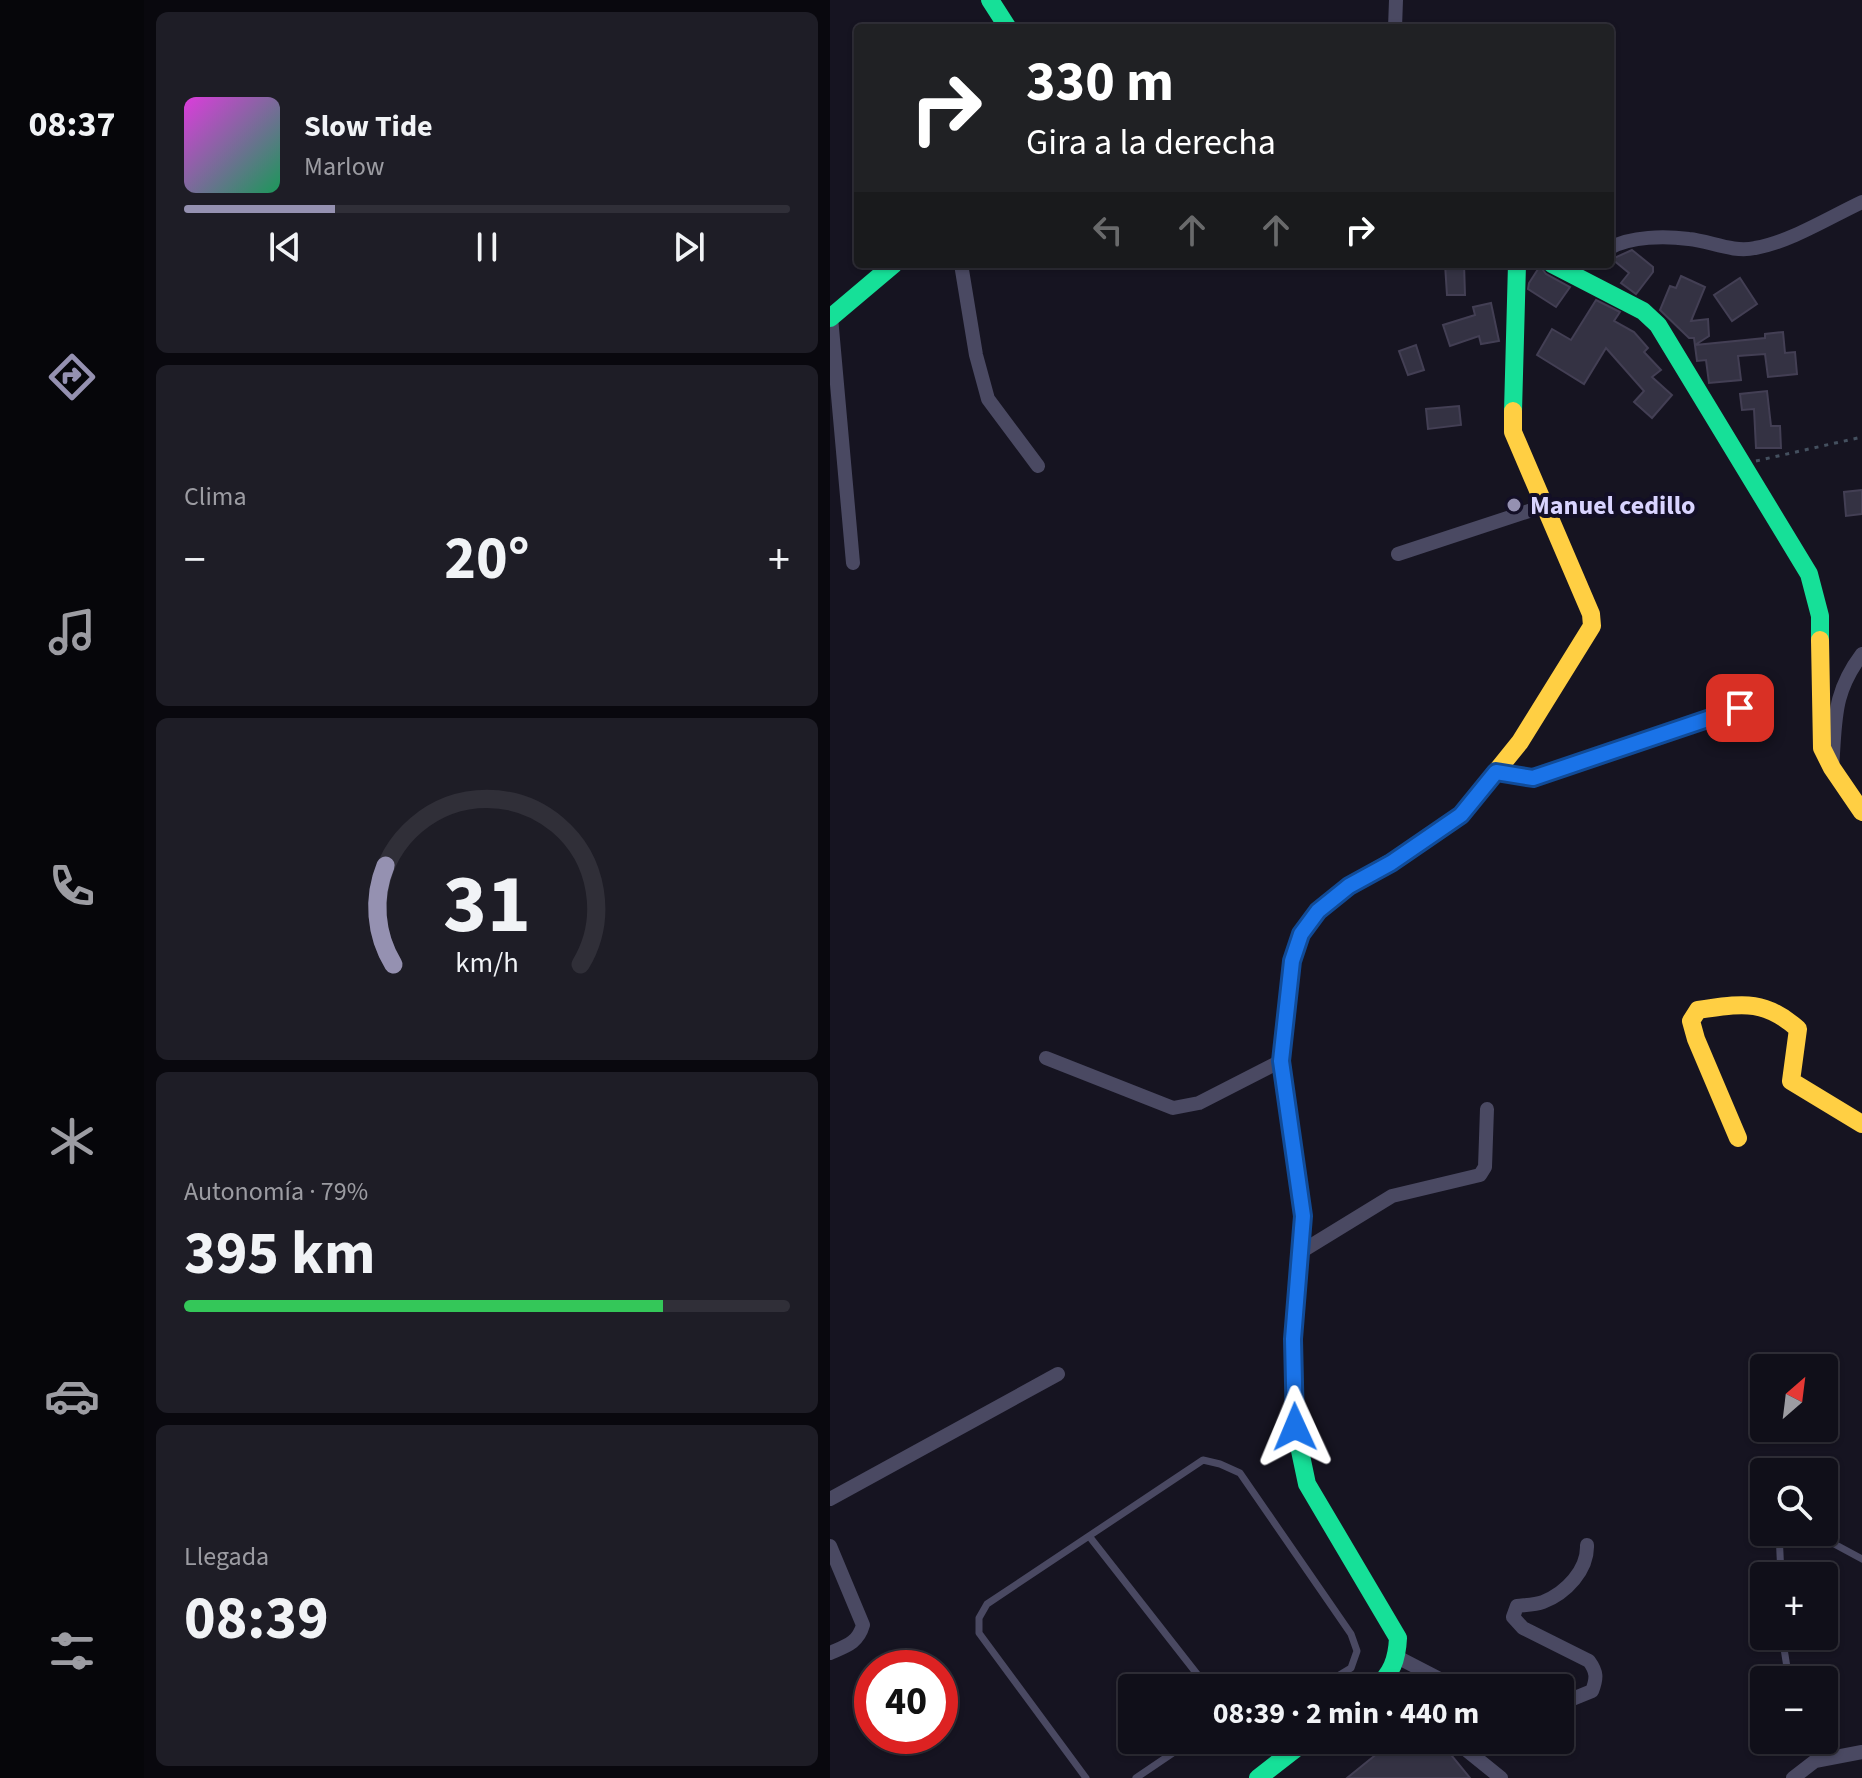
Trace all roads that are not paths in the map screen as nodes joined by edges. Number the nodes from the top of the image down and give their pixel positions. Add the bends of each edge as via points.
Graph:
1 (990, 0) edge
2 (1396, 0) edge
3 (1005, 24) edge
4 (1395, 24) edge
5 (1862, 202) edge
6 (1614, 247) edge
7 (890, 268) edge
8 (962, 268) edge
9 (1517, 268) edge
10 (1576, 268) edge
11 (830, 317) edge
12 (1038, 466) dead end
13 (1544, 506) junction
14 (1398, 554) dead end
15 (853, 563) dead end
16 (1862, 654) edge
17 (1740, 708) dead end
18 (1832, 768) junction
19 (1496, 772) junction
20 (1862, 812) edge
21 (1046, 1058) dead end
22 (1281, 1061) junction
23 (1487, 1109) dead end
24 (1862, 1124) edge
25 (1738, 1138) dead end
26 (1299, 1253) junction
27 (1058, 1374) dead end
28 (830, 1499) edge
29 (1089, 1536) junction
30 (1587, 1545) dead end
31 (830, 1546) edge
32 (1838, 1546) edge
33 (1862, 1559) edge
34 (830, 1653) edge
35 (1397, 1657) junction
36 (1197, 1674) edge
37 (1341, 1674) edge
38 (1390, 1674) edge
39 (1430, 1674) edge
40 (1574, 1698) edge
41 (1862, 1752) edge
42 (1171, 1754) edge
43 (1289, 1754) edge
44 (1471, 1754) edge
45 (1086, 1778) edge
46 (1136, 1778) edge
47 (1258, 1778) edge
48 (1501, 1778) edge
49 (1793, 1778) edge

1 - 3 street
2 - 4 street
5 - 6 street via 1754,249 1656,238
7 - 11 street
8 - 12 street via 988,399
9 - 13 street via 1513,432
10 - 18 street via 1658,325 1809,574 1820,616 1822,748
11 - 15 street
13 - 14 street
13 - 19 street via 1592,626
16 - 18 street via 1838,699
17 - 19 lane via 1533,778
18 - 20 street
19 - 22 street via 1461,815 1318,911 1301,934 1292,961
21 - 22 street via 1173,1108 1199,1103
22 - 26 street via 1303,1216
23 - 26 street via 1485,1167 1480,1175 1392,1196
24 - 25 street via 1791,1081 1798,1029 1784,1015 1757,1002 1698,1010 1691,1021 1696,1039
26 - 35 street via 1293,1339 1295,1427 1307,1484 1398,1638
27 - 28 street
29 - 36 lane
29 - 37 lane via 1203,1460 1240,1473 1351,1634 1357,1651 1351,1668
29 - 45 lane via 987,1604 979,1618 979,1633
30 - 40 street via 1587,1559 1565,1589 1541,1603 1517,1606 1513,1617 1523,1628 1589,1661 1597,1679 1592,1691
31 - 34 street via 863,1625 859,1637
32 - 33 lane
35 - 38 street
35 - 39 street
41 - 49 street via 1815,1761
42 - 46 lane
43 - 47 street
44 - 48 street

